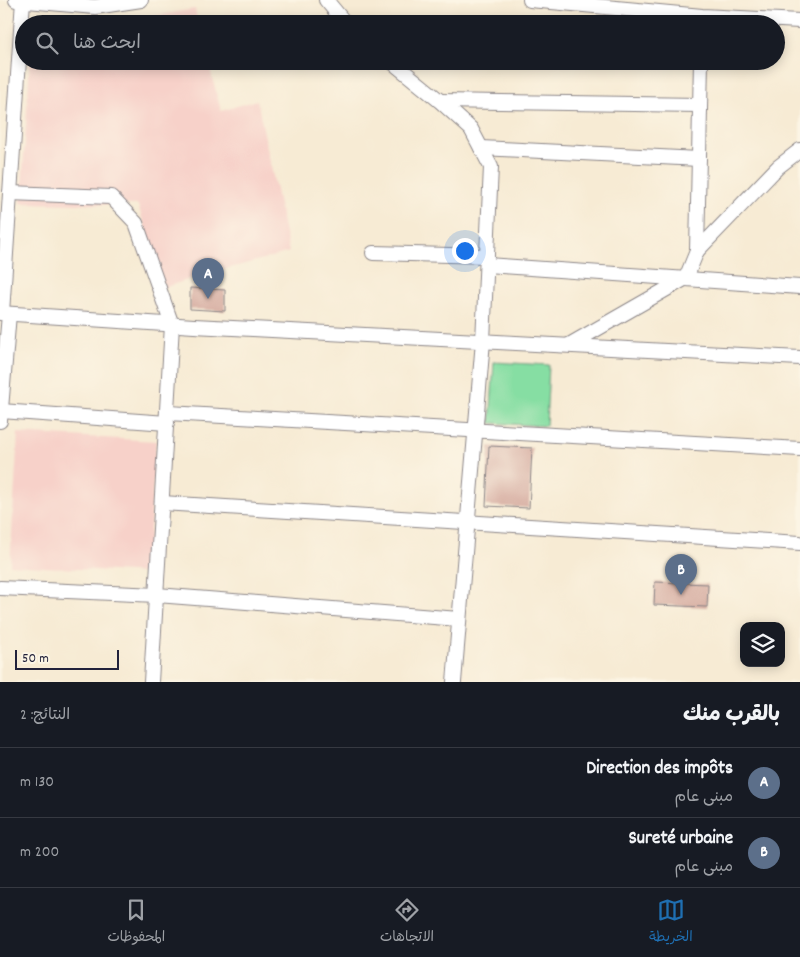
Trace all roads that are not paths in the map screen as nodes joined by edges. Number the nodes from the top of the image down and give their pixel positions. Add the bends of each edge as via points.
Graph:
1 (21, 0) edge
2 (141, 0) edge
3 (326, 0) edge
4 (530, 0) edge
5 (20, 15) edge
6 (338, 15) edge
7 (658, 15) edge
8 (785, 21) edge
9 (800, 21) edge
10 (17, 70) edge
11 (402, 70) edge
12 (701, 70) edge
13 (440, 101) junction
14 (700, 105) junction
15 (481, 148) junction
16 (800, 150) edge
17 (699, 159) junction
18 (10, 193) junction
19 (697, 251) junction
20 (373, 253) dead end
21 (487, 261) junction
22 (686, 278) junction
23 (800, 288) edge
24 (3, 313) edge
25 (172, 325) junction
26 (483, 341) junction
27 (568, 346) junction
28 (800, 358) edge
29 (0, 412) edge
30 (168, 418) junction
31 (475, 431) junction
32 (800, 449) edge
33 (162, 503) junction
34 (468, 522) junction
35 (800, 543) edge
36 (0, 588) edge
37 (156, 595) junction
38 (459, 619) junction
39 (151, 682) edge
40 (454, 682) edge

1 - 2 street via 95,7
1 - 5 street
3 - 6 street
4 - 7 street
8 - 9 street
10 - 18 street
11 - 13 street
12 - 14 street
13 - 14 street
13 - 15 street via 471,129
14 - 17 street
15 - 17 street
15 - 21 street via 491,167
16 - 19 street via 778,167
17 - 19 street
18 - 24 street
18 - 25 street via 111,198 136,223
19 - 22 street
20 - 21 street
21 - 22 street
21 - 26 street
22 - 23 street
22 - 27 street
24 - 25 street
24 - 29 street
25 - 26 street
25 - 30 street
26 - 27 street
26 - 31 street
27 - 28 street
29 - 30 street
30 - 31 street
30 - 33 street
31 - 32 street
31 - 34 street
33 - 34 street
33 - 37 street
34 - 35 street
34 - 38 street
36 - 37 street
37 - 38 street
37 - 39 street
38 - 40 street

